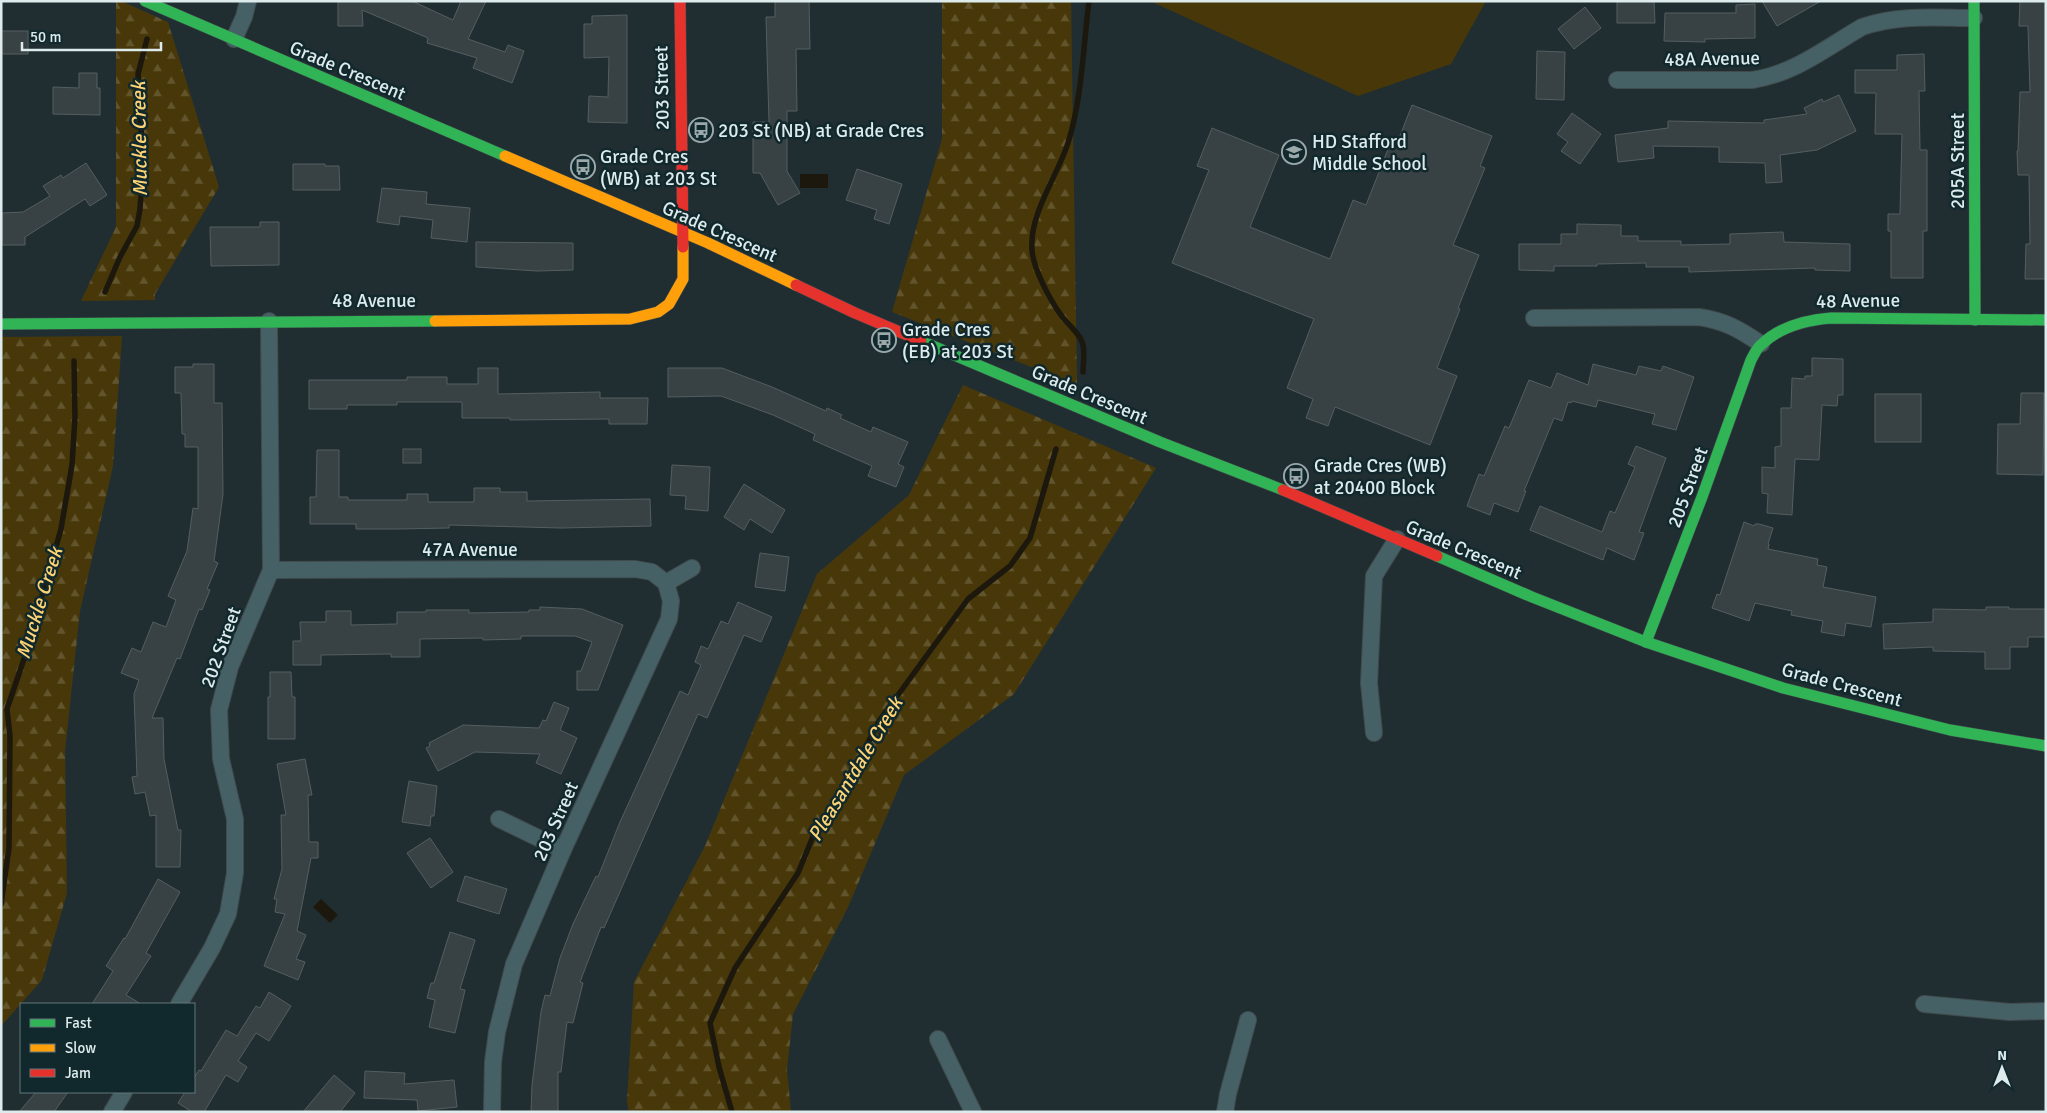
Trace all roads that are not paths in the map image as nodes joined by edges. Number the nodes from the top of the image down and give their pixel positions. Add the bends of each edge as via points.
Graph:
1 (145, 1) edge
2 (248, 1) edge
3 (680, 1) edge
4 (1974, 9) edge
5 (234, 39) junction
6 (1617, 80) dead end
7 (683, 233) junction
8 (1534, 318) dead end
9 (1975, 320) junction
10 (2046, 320) edge
11 (269, 321) junction
12 (1, 324) edge
13 (1761, 344) junction
14 (1397, 539) junction
15 (692, 568) dead end
16 (271, 570) junction
17 (666, 583) junction
18 (1646, 642) junction
19 (1374, 733) dead end
20 (2046, 746) edge
21 (498, 819) dead end
22 (563, 850) junction
23 (180, 1003) edge
24 (1924, 1004) dead end
25 (2046, 1011) edge
26 (1248, 1020) dead end
27 (938, 1039) dead end
28 (123, 1093) edge
29 (112, 1112) edge
30 (492, 1112) edge
31 (974, 1112) edge
32 (1225, 1112) edge

1 - 5 street, Grade Crescent
2 - 5 street
3 - 7 street, 203 Street
4 - 6 street, 48A Avenue via 1874,23 1795,68 1768,77 1752,80
4 - 9 street, 205A Street
5 - 7 street, Grade Crescent
7 - 11 street, 48 Avenue via 683,279 674,298 659,314 645,317
7 - 14 street, Grade Crescent via 991,371
8 - 13 street via 1698,317 1718,320 1737,328
9 - 10 street, 48 Avenue
9 - 13 street, 48 Avenue via 1807,320 1790,326
11 - 12 street, 48 Avenue
11 - 16 street, 202 Street
13 - 18 street, 205 Street via 1744,378 1699,507
14 - 18 street, Grade Crescent
14 - 19 street via 1374,576 1369,683
15 - 17 street
16 - 17 street, 47A Avenue via 635,569 652,572
16 - 23 street, 202 Street via 230,667 219,710 221,759 235,819 235,873 228,914
17 - 22 street, 203 Street via 671,601 669,619
18 - 20 street, Grade Crescent via 1783,688 1950,730
21 - 22 street
22 - 30 street, 203 Street via 514,964 507,988 494,1051
24 - 25 street via 2010,1012
26 - 32 street
27 - 31 street
28 - 29 street

